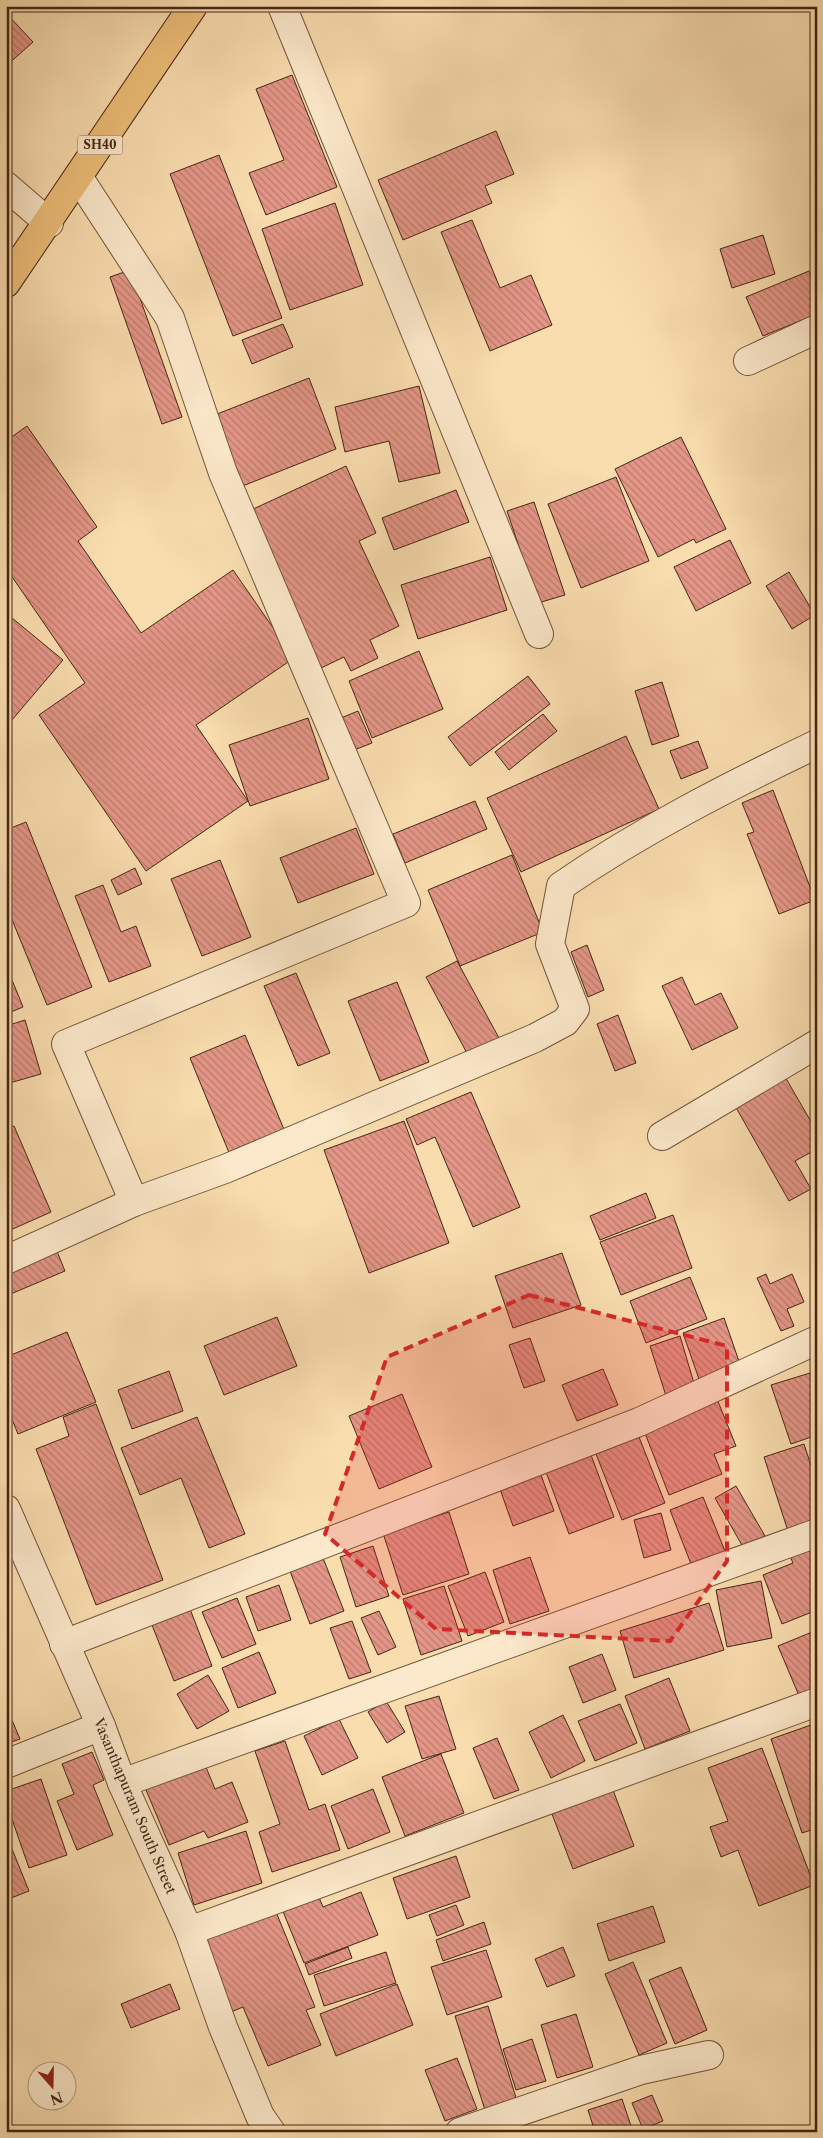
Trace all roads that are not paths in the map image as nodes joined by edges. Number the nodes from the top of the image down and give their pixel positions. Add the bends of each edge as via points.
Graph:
1 (193, 6) edge
2 (282, 6) edge
3 (79, 178) junction
4 (6, 186) edge
5 (49, 223) junction
6 (6, 283) edge
7 (817, 329) edge
8 (748, 361) dead end
9 (539, 634) dead end
10 (817, 744) edge
11 (817, 1044) edge
12 (662, 1136) dead end
13 (134, 1202) junction
14 (6, 1260) edge
15 (817, 1340) edge
16 (6, 1509) edge
17 (817, 1533) edge
18 (64, 1644) junction
19 (817, 1702) edge
20 (101, 1726) junction
21 (6, 1764) edge
22 (122, 1783) junction
23 (189, 1931) junction
24 (709, 2055) dead end
25 (271, 2132) edge
26 (460, 2132) edge

1 - 3 main road, SH40
2 - 9 street
3 - 5 main road, SH40
3 - 13 street via 170,318 223,473 406,903 66,1044
4 - 5 street
5 - 6 main road, SH40
7 - 8 street
10 - 13 street via 629,843 561,886 550,944 575,1009 565,1022 535,1038 226,1169
11 - 12 street
13 - 14 street
15 - 18 street via 639,1422
16 - 18 street, Vasanthapuram South Street
17 - 22 street
18 - 20 street, Vasanthapuram South Street
19 - 23 street
20 - 21 street
20 - 22 street, Vasanthapuram South Street
22 - 23 street, Vasanthapuram South Street
23 - 25 street, Vasanthapuram South Street via 223,2027 260,2116
24 - 26 street via 641,2070

